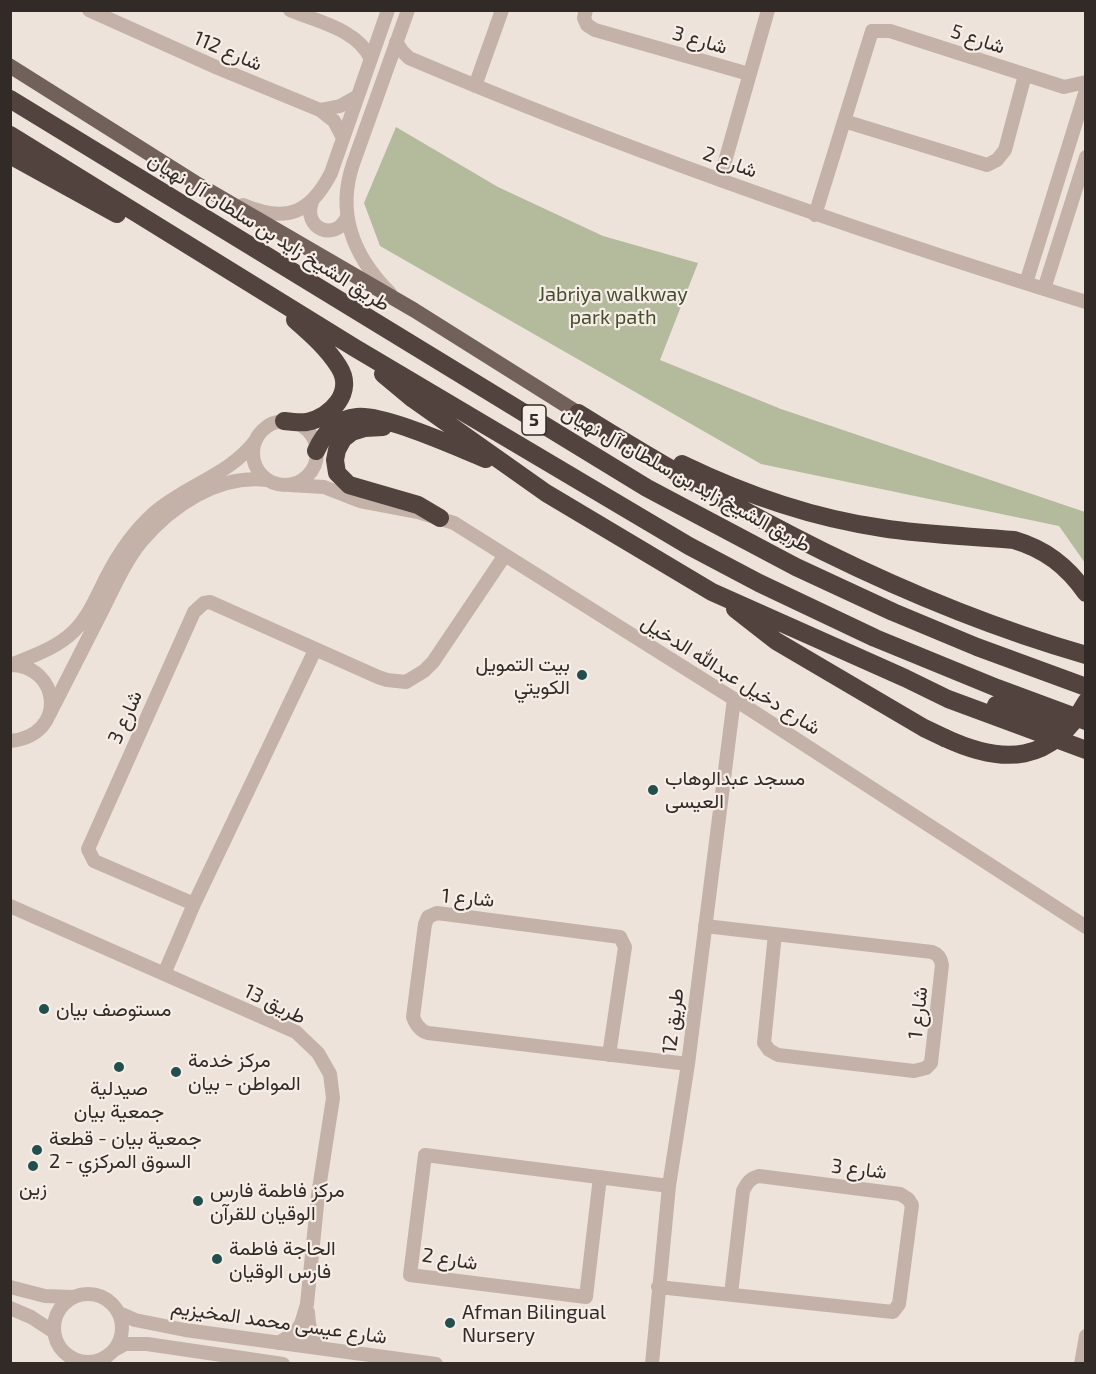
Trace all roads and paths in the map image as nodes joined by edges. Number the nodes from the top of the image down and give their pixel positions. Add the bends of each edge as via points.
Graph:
1 (89, 10) edge
2 (290, 10) edge
3 (388, 10) edge
4 (408, 10) edge
5 (502, 10) edge
6 (586, 10) edge
7 (768, 10) edge
8 (383, 25) junction
9 (349, 34) junction
10 (396, 42) junction
11 (409, 58) junction
12 (371, 59) junction
13 (389, 63) junction
14 (10, 66) edge
15 (749, 74) junction
16 (1025, 75) junction
17 (1086, 82) edge
18 (475, 86) junction
19 (1064, 87) junction
20 (1086, 90) edge
21 (358, 96) junction
22 (10, 99) edge
23 (1080, 107) junction
24 (320, 110) junction
25 (844, 121) junction
26 (10, 135) edge
27 (343, 138) junction
28 (10, 155) edge
29 (1086, 157) edge
30 (720, 180) junction
31 (198, 185) junction
32 (312, 202) junction
33 (815, 215) junction
34 (347, 217) junction
35 (223, 266) junction
36 (1026, 283) junction
37 (255, 286) junction
38 (1044, 289) junction
39 (1086, 302) edge
40 (414, 310) junction
41 (355, 348) junction
42 (578, 413) junction
43 (284, 421) junction
44 (403, 428) junction
45 (256, 440) junction
46 (316, 457) junction
47 (510, 468) junction
48 (267, 480) junction
49 (289, 485) junction
50 (340, 492) junction
51 (440, 518) junction
52 (505, 555) junction
53 (712, 592) junction
54 (1086, 592) edge
55 (315, 650) junction
56 (1086, 655) edge
57 (10, 665) edge
58 (905, 678) junction
59 (1086, 687) edge
60 (734, 699) junction
61 (1086, 702) edge
62 (49, 716) junction
63 (1086, 721) edge
64 (1086, 726) edge
65 (17, 740) edge
66 (10, 747) edge
67 (1086, 750) edge
68 (194, 904) junction
69 (10, 906) edge
70 (705, 926) junction
71 (1086, 927) edge
72 (775, 934) junction
73 (164, 974) junction
74 (609, 1055) junction
75 (688, 1064) junction
76 (600, 1177) junction
77 (669, 1186) junction
78 (10, 1287) edge
79 (658, 1287) junction
80 (731, 1294) junction
81 (73, 1297) junction
82 (307, 1304) junction
83 (10, 1308) edge
84 (119, 1313) junction
85 (185, 1330) junction
86 (54, 1332) junction
87 (1086, 1336) edge
88 (278, 1343) junction
89 (652, 1348) junction
90 (187, 1350) junction
91 (326, 1350) junction
92 (66, 1357) edge
93 (107, 1357) edge
94 (283, 1364) edge
95 (436, 1364) edge
96 (647, 1364) edge
97 (652, 1364) edge
98 (1081, 1364) edge

1 - 24 street, شارع 112
2 - 9 street
3 - 8 street
4 - 10 street
5 - 18 street
6 - 15 street, شارع 3 via 584,18 595,30
7 - 15 street
8 - 9 street via 367,33
8 - 12 street
9 - 12 street
10 - 11 street, شارع 2
10 - 13 street
11 - 13 street
11 - 18 street, شارع 2
12 - 21 street
13 - 34 street via 350,173
14 - 31 main road
15 - 30 street
16 - 19 street, شارع 5
16 - 25 street, شارع 5 via 1005,150 987,165
16 - 25 street, شارع 5 via 890,31 872,31
17 - 19 street, شارع 5
18 - 30 street, شارع 2
19 - 23 street
20 - 23 street
21 - 24 street via 340,106
21 - 27 street
22 - 59 highway, طريق الشيخ زايد بن سلطان آل نهيان / 5 via 647,488 796,567 903,616
23 - 36 street
24 - 27 street, شارع 112 via 334,121
25 - 33 street, شارع 5
26 - 35 highway, 5
27 - 32 street via 330,173
28 - 35 highway
29 - 38 street
30 - 33 street, شارع 2
31 - 32 street via 268,213 287,213
31 - 40 main road
32 - 34 street via 311,220 321,229 334,230
33 - 36 street, شارع 2
34 - 40 street via 370,271 390,293
35 - 37 highway, 5
36 - 38 street, شارع 2
37 - 41 highway, 5
37 - 43 highway via 324,348 341,369 344,380 340,400 327,414 309,422
38 - 39 street
40 - 42 main road
41 - 47 highway via 413,399
41 - 63 highway, 5 via 622,507 759,583 885,643
42 - 54 highway via 709,477 803,510 882,528 1014,540 1030,545 1061,564
42 - 56 highway via 652,459 818,550 935,601
43 - 45 street via 264,429
43 - 46 street via 303,428 312,438
44 - 46 highway via 374,418 346,419 328,431
44 - 47 highway
44 - 51 highway via 376,427 352,432 337,450 337,473 349,485 418,505
45 - 48 street via 254,462
45 - 57 street via 236,460 163,505 139,528 118,555 87,615 73,632 50,648
46 - 49 street via 312,470
46 - 50 street, شارع دخيل عبدالله الدخيل via 326,479
47 - 53 highway
48 - 49 street
48 - 62 street via 241,479 210,489 179,507 153,529 120,576
49 - 50 street, شارع دخيل عبدالله الدخيل via 306,484
50 - 51 street, شارع دخيل عبدالله الدخيل via 360,501
51 - 52 street, شارع دخيل عبدالله الدخيل
52 - 55 street, شارع 3 via 433,662 416,678 406,682 387,680
52 - 60 street, شارع دخيل عبدالله الدخيل
53 - 58 highway
53 - 61 highway, bridge via 776,641 924,728 965,747 997,756 1018,756 1047,745 1067,729
55 - 68 street
55 - 68 street, شارع 3 via 210,602 194,612 88,849 94,861
57 - 62 street via 31,670 43,680 50,693
58 - 64 highway via 1040,718
58 - 67 highway via 948,699
60 - 70 street, طريق 12
60 - 71 street, شارع دخيل عبدالله الدخيل
62 - 65 street via 40,730
65 - 66 street
68 - 73 street
69 - 73 street, طريق 13
70 - 72 street, شارع 1
70 - 75 street, طريق 12
72 - 72 street, شارع 1 via 938,955 942,969 933,1060 922,1070 914,1071 778,1055 769,1050 764,1043
73 - 82 street, طريق 13 via 296,1032 318,1053 330,1074 333,1098
74 - 74 street, شارع 1 via 422,1030 413,1017 428,917 437,913 620,937 625,947
74 - 75 street, شارع 1
75 - 77 street, طريق 12
76 - 76 street, شارع 2 via 425,1155 410,1275 586,1297
76 - 77 street, شارع 2
77 - 79 street, طريق 12
78 - 81 street via 45,1296
79 - 80 street, شارع 3
79 - 89 street, طريق 12
80 - 80 street, شارع 3 via 893,1312 899,1304 912,1205 900,1194 753,1178 743,1191
81 - 84 street via 98,1295
81 - 86 street via 58,1311
82 - 88 street, طريق 13 via 295,1333
82 - 91 street, طريق 13 via 311,1336
83 - 86 street
84 - 85 street, شارع عيسى محمد المخيزيم
84 - 93 street via 122,1332
85 - 88 street, شارع عيسى محمد المخيزيم
85 - 90 street via 178,1341
86 - 92 street
87 - 98 street
88 - 91 street, شارع عيسى محمد المخيزيم
89 - 96 street, طريق 12
89 - 97 street, طريق 12
90 - 93 street, شارع عيسى محمد المخيزيم via 135,1343 125,1344
90 - 94 street, شارع عيسى محمد المخيزيم
91 - 95 street, شارع عيسى محمد المخيزيم
92 - 93 street via 83,1361

